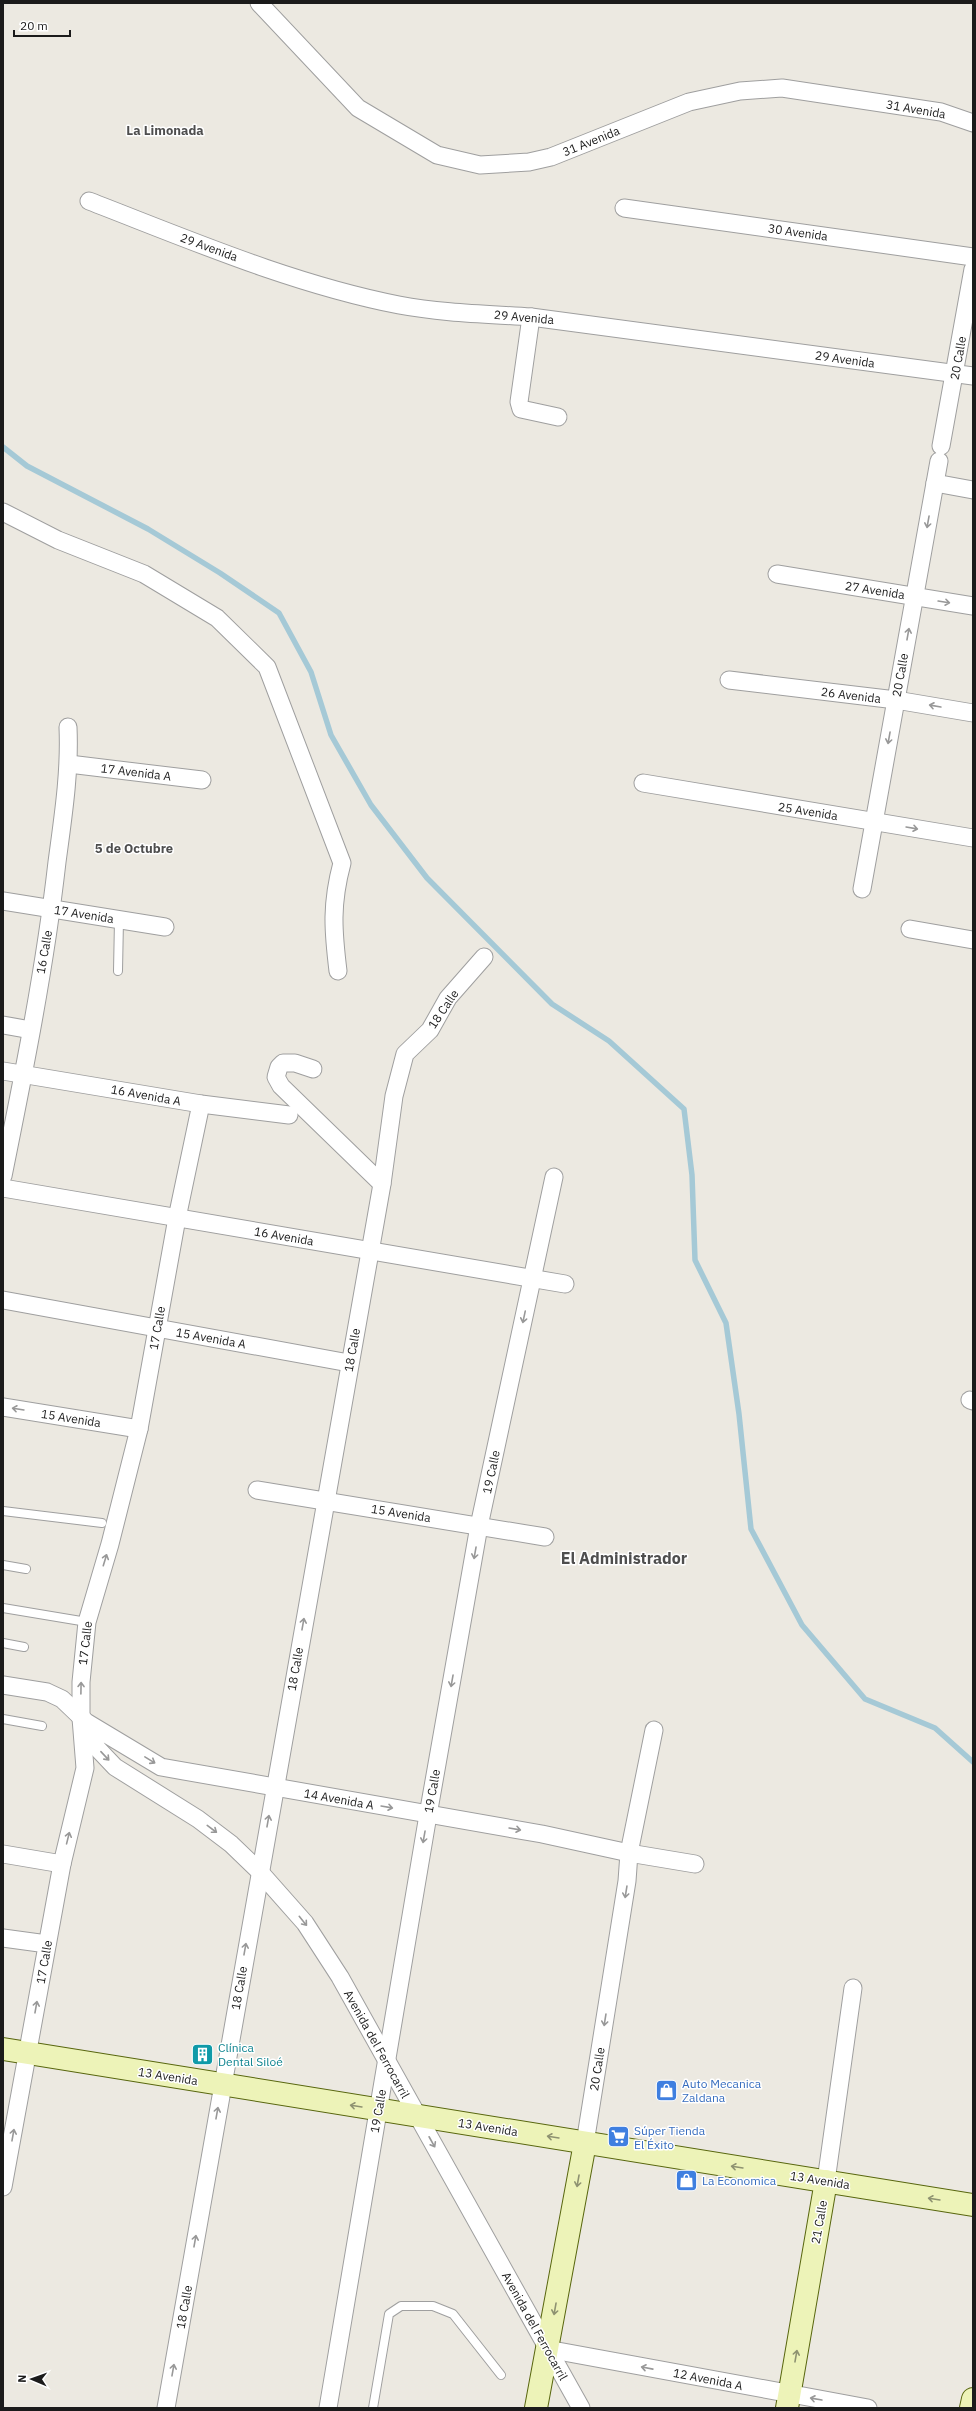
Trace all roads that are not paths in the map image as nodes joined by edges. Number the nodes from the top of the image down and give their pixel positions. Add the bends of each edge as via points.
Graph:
1 (259, 3) edge
2 (973, 123) edge
3 (89, 201) dead end
4 (624, 208) dead end
5 (973, 257) edge
6 (973, 270) edge
7 (531, 316) junction
8 (955, 373) junction
9 (973, 376) edge
10 (558, 417) dead end
11 (935, 483) junction
12 (973, 490) edge
13 (3, 512) edge
14 (777, 574) dead end
15 (914, 597) junction
16 (973, 606) edge
17 (729, 680) dead end
18 (896, 700) junction
19 (973, 713) edge
20 (68, 727) dead end
21 (69, 764) junction
22 (202, 780) dead end
23 (643, 783) dead end
24 (874, 822) junction
25 (973, 838) edge
26 (862, 889) dead end
27 (3, 901) edge
28 (52, 910) junction
29 (119, 920) junction
30 (165, 927) dead end
31 (910, 929) dead end
32 (973, 940) edge
33 (484, 957) dead end
34 (118, 971) dead end
35 (338, 971) dead end
36 (3, 1025) edge
37 (31, 1030) junction
38 (313, 1069) dead end
39 (3, 1071) edge
40 (24, 1074) junction
41 (201, 1104) junction
42 (289, 1115) dead end
43 (3, 1176) edge
44 (554, 1177) dead end
45 (382, 1184) junction
46 (3, 1188) edge
47 (177, 1218) junction
48 (370, 1251) junction
49 (532, 1278) junction
50 (565, 1284) dead end
51 (3, 1300) edge
52 (157, 1328) junction
53 (349, 1363) junction
54 (3, 1407) edge
55 (139, 1429) junction
56 (257, 1490) dead end
57 (325, 1501) junction
58 (3, 1511) edge
59 (102, 1523) dead end
60 (480, 1526) junction
61 (545, 1537) dead end
62 (3, 1565) edge
63 (26, 1569) dead end
64 (3, 1608) edge
65 (87, 1622) junction
66 (3, 1643) edge
67 (24, 1647) dead end
68 (3, 1685) edge
69 (3, 1719) edge
70 (84, 1720) junction
71 (42, 1726) dead end
72 (654, 1730) dead end
73 (274, 1788) junction
74 (428, 1815) junction
75 (629, 1853) junction
76 (3, 1854) edge
77 (62, 1864) junction
78 (695, 1864) dead end
79 (259, 1871) junction
80 (3, 1938) edge
81 (47, 1944) junction
82 (853, 1988) dead end
83 (3, 2049) edge
84 (28, 2053) junction
85 (386, 2062) junction
86 (222, 2084) junction
87 (378, 2110) junction
88 (416, 2115) junction
89 (585, 2143) junction
90 (826, 2181) junction
91 (3, 2187) edge
92 (973, 2205) edge
93 (548, 2349) junction
94 (501, 2375) dead end
95 (973, 2399) edge
96 (788, 2401) edge
97 (166, 2408) edge
98 (328, 2408) edge
99 (373, 2408) edge
100 (536, 2408) edge
101 (581, 2408) edge
102 (868, 2408) edge
103 (971, 2408) edge

1 - 2 street, 31 Avenida via 358,108 437,155 480,165 529,162 551,157 689,102 740,91 782,88 940,112
3 - 7 street, 29 Avenida via 208,248 334,290 407,306 461,313
4 - 5 street, 30 Avenida
6 - 8 street, 20 Calle
7 - 8 street, 29 Avenida
7 - 10 street via 519,402 521,409
8 - 9 street, 29 Avenida
8 - 11 street, 20 Calle
11 - 12 street
11 -> 15 street, 20 Calle
13 - 35 street via 58,540 144,574 217,618 267,667 342,863 334,893 333,916
14 - 15 street, 27 Avenida
15 -> 16 street, 27 Avenida
18 -> 15 street, 20 Calle
17 - 18 street, 26 Avenida
19 -> 18 street, 26 Avenida
18 -> 24 street, 20 Calle
20 - 21 street, 16 Calle
21 - 22 street, 17 Avenida A
21 - 28 street, 16 Calle
23 - 24 street, 25 Avenida
24 -> 25 street, 25 Avenida
24 - 26 street, 20 Calle
27 - 28 street, 17 Avenida
28 - 29 street, 17 Avenida
28 - 37 street, 16 Calle
29 - 30 street, 17 Avenida
29 - 34 lane
31 - 32 street
33 - 45 street, 18 Calle via 448,998 430,1030 405,1054 394,1096
36 - 37 street
37 - 40 street, 16 Calle
38 - 45 street via 295,1063 283,1063 278,1067 276,1077 281,1086
39 - 40 street, 16 Avenida A
40 - 41 street, 16 Avenida A
40 - 43 street, 16 Calle
41 - 42 street, 16 Avenida A
41 - 47 street, 17 Calle
44 - 49 street, 19 Calle
45 - 48 street, 18 Calle
46 - 47 street, 16 Avenida
47 - 48 street, 16 Avenida
47 - 52 street, 17 Calle
48 - 49 street, 16 Avenida
48 - 53 street, 18 Calle
49 - 50 street, 16 Avenida
49 -> 60 street, 19 Calle
51 - 52 street, 15 Avenida A
52 - 53 street, 15 Avenida A
52 - 55 street, 17 Calle
53 - 57 street, 18 Calle
55 -> 54 street, 15 Avenida
65 -> 55 street, 17 Calle
56 - 57 street, 15 Avenida
57 - 60 street, 15 Avenida
73 -> 57 street, 18 Calle
58 - 59 lane
60 - 61 street, 15 Avenida
60 -> 74 street, 19 Calle
62 - 63 lane
64 - 65 lane
70 -> 65 street, 17 Calle via 81,1682
66 - 67 lane
68 - 70 street, 14 Avenida A via 47,1692 62,1699
69 - 71 lane
70 -> 73 street, 14 Avenida A via 161,1767
77 -> 70 street, 17 Calle via 86,1768
70 -> 79 street, Avenida del Ferrocarril via 97,1748 115,1767 198,1819 231,1844
72 - 75 street, 20 Calle
73 -> 74 street, 14 Avenida A
79 -> 73 street, 18 Calle
74 -> 75 street, 14 Avenida A via 542,1834
74 -> 85 street, 19 Calle
75 - 78 street, 14 Avenida A
75 -> 89 street, 20 Calle via 628,1881
76 - 77 street
77 - 81 street, 17 Calle
79 -> 85 street, Avenida del Ferrocarril via 309,1930 340,1977
86 -> 79 street, 18 Calle
80 - 81 street
84 -> 81 street, 17 Calle
82 - 90 street, 21 Calle
83 - 84 street, 13 Avenida
84 - 86 street, 13 Avenida
91 -> 84 street, 17 Calle
85 - 87 street, 19 Calle
85 - 88 street, Avenida del Ferrocarril
87 -> 86 street, 13 Avenida
97 -> 86 street, 18 Calle
87 - 88 street, 13 Avenida
87 - 98 street, 19 Calle
89 -> 88 street, 13 Avenida
88 -> 93 street, Avenida del Ferrocarril
90 -> 89 street, 13 Avenida
89 -> 93 street, 20 Calle
92 -> 90 street, 13 Avenida
96 -> 90 street, 21 Calle
96 -> 93 street, 12 Avenida A
93 - 100 street, 20 Calle
93 - 101 street, Avenida del Ferrocarril
94 - 99 lane via 453,2314 433,2306 401,2306 389,2314
95 - 103 street
102 -> 96 street, 12 Avenida A

